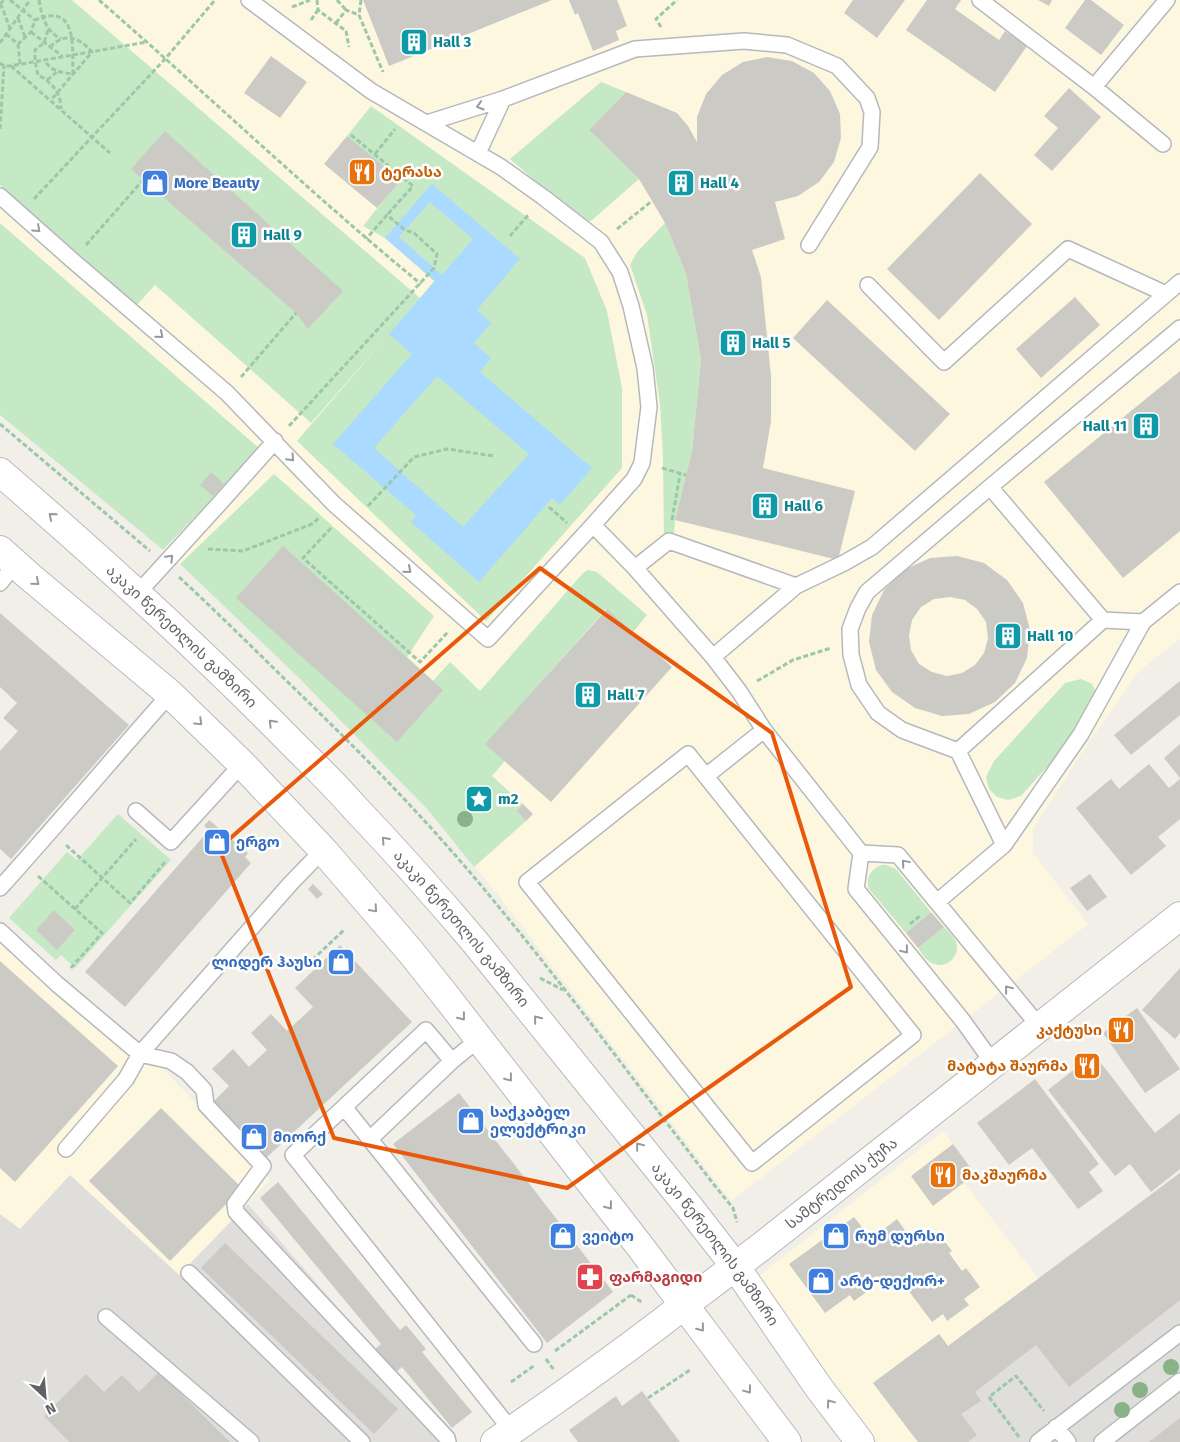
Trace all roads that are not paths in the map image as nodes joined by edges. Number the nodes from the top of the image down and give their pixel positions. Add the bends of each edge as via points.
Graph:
1 (249, 0) edge
2 (1167, 0) edge
3 (983, 1) edge
4 (1094, 87) junction
5 (503, 99) junction
6 (427, 123) junction
7 (1163, 144) dead end
8 (478, 153) junction
9 (0, 196) edge
10 (809, 245) dead end
11 (1180, 282) edge
12 (868, 285) dead end
13 (1166, 294) junction
14 (1180, 328) edge
15 (274, 441) junction
16 (0, 472) edge
17 (990, 487) junction
18 (593, 525) junction
19 (5, 565) edge
20 (635, 568) junction
21 (796, 586) junction
22 (1180, 592) edge
23 (137, 594) junction
24 (1103, 620) junction
25 (1143, 622) junction
26 (713, 657) junction
27 (170, 694) junction
28 (764, 730) junction
29 (958, 751) junction
30 (242, 764) junction
31 (706, 776) junction
32 (136, 811) dead end
33 (1004, 845) junction
34 (323, 850) junction
35 (861, 853) junction
36 (0, 888) edge
37 (937, 902) junction
38 (1180, 916) edge
39 (0, 931) edge
40 (1039, 1026) junction
41 (479, 1039) junction
42 (140, 1054) junction
43 (452, 1061) junction
44 (992, 1063) junction
45 (344, 1107) junction
46 (370, 1139) junction
47 (66, 1149) dead end
48 (735, 1266) junction
49 (190, 1273) dead end
50 (684, 1305) junction
51 (106, 1317) dead end
52 (1180, 1333) edge
53 (534, 1344) dead end
54 (1180, 1381) edge
55 (1056, 1427) junction
56 (503, 1436) edge
57 (251, 1442) edge
58 (362, 1442) edge
59 (448, 1442) edge
60 (787, 1442) edge
61 (860, 1442) edge
62 (1038, 1442) edge
63 (1068, 1442) edge
64 (1102, 1442) edge

1 - 6 lane via 371,91
2 - 4 lane
3 - 4 lane
4 - 7 lane
5 -> 6 lane
5 - 8 lane
5 - 10 lane via 635,48 744,41 787,45 837,66 866,98 872,112 870,147
6 - 8 lane
8 - 18 lane via 601,242 620,272 631,306 645,368 649,407 642,463 634,478
9 -> 15 lane via 227,393
11 - 13 lane
12 - 13 lane via 944,362 1068,249
13 - 21 lane via 872,547
14 - 17 lane
15 -> 18 lane via 339,509 488,639
23 -> 15 lane
23 -> 16 main road, აკაკი წერეთლის გამზირი
17 - 24 lane
17 - 29 lane via 866,592 850,629 851,655 859,685 878,713 902,730
18 - 20 lane
19 -> 27 main road
20 - 21 lane via 668,541
20 - 26 lane
21 - 26 lane
22 - 25 lane
48 -> 23 main road, აკაკი წერეთლის გამზირი via 441,902 249,698
24 - 25 lane
24 - 29 lane
25 - 33 lane via 1081,734
26 - 28 lane via 740,691
27 -> 30 main road
27 - 36 lane
28 - 31 lane
28 - 35 lane
29 - 33 lane
30 - 32 lane via 171,842
30 - 34 main road
31 - 31 lane via 688,754 527,882 752,1163 913,1035
33 - 37 lane
34 -> 41 main road via 410,951
34 - 42 lane
37 -> 35 lane via 898,855
35 -> 44 lane via 856,889 963,1021
40 -> 37 lane
38 - 40 main road, სამტრედიის ქუჩა
39 - 42 lane
40 - 44 main road, სამტრედიის ქუჩა
41 - 43 lane
41 -> 50 main road
42 - 47 lane via 126,1079
42 - 59 lane via 171,1061 204,1090 206,1105 263,1166 235,1204 236,1212
43 - 45 lane via 426,1030
43 - 46 lane
44 - 48 main road, სამტრედიის ქუჩა
45 - 46 lane
45 - 56 lane via 293,1155
46 - 53 lane
48 - 50 main road, სამტრედიის ქუჩა
61 -> 48 main road, აკაკი წერეთლის გამზირი
49 - 58 lane
50 - 56 main road, სამტრედიის ქუჩა
50 -> 60 main road
51 - 57 lane
52 - 55 lane
54 - 64 lane
55 - 62 lane
55 - 63 lane

